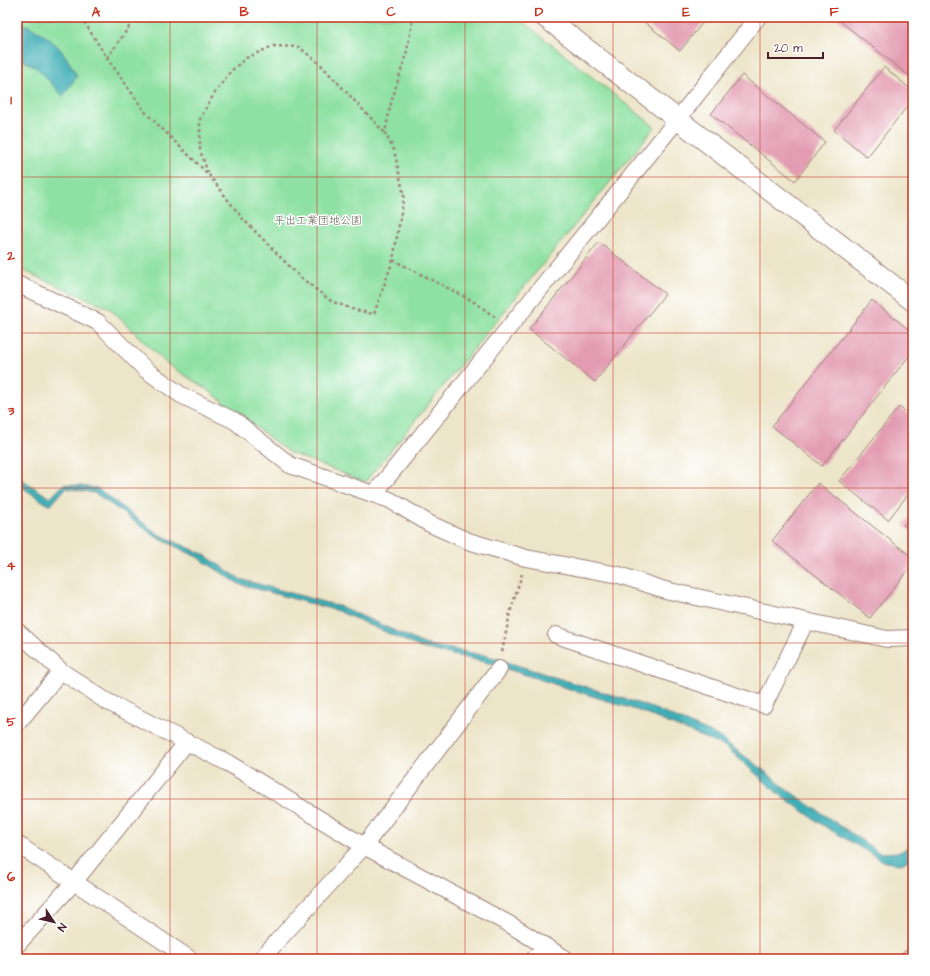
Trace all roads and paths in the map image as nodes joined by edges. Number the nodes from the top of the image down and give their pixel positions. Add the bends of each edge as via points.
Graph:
1 (81, 17) edge
2 (136, 17) edge
3 (413, 17) edge
4 (545, 17) edge
5 (758, 17) edge
6 (107, 58) junction
7 (677, 120) junction
8 (385, 133) junction
9 (209, 175) junction
10 (393, 260) junction
11 (17, 284) edge
12 (913, 301) edge
13 (509, 327) junction
14 (374, 494) junction
15 (526, 558) junction
16 (806, 621) junction
17 (17, 631) edge
18 (556, 635) dead end
19 (913, 638) edge
20 (499, 669) joint
21 (61, 672) junction
22 (17, 724) edge
23 (187, 742) junction
24 (17, 844) edge
25 (364, 846) junction
26 (74, 882) junction
27 (17, 945) edge
28 (546, 947) junction
29 (913, 956) edge
30 (190, 959) edge
31 (261, 959) edge
32 (534, 959) edge
33 (566, 959) edge
34 (909, 959) edge

1 - 6 path
2 - 6 path
3 - 8 path via 407,51
4 - 7 street
5 - 7 street
6 - 9 path via 146,113
7 - 12 street
7 - 13 street
8 - 9 path via 321,65 299,47 273,46 246,58 231,71 200,119 200,150
8 - 10 path via 394,150 404,196
9 - 10 path via 242,218 300,277 331,301 374,314
10 - 13 path via 471,300
11 - 14 street via 98,322 146,370 181,395 235,421 290,466
13 - 14 street
14 - 15 street via 468,541
15 - 16 street via 619,574 665,590
15 - 20 path via 510,613
16 - 18 street via 764,705
16 - 19 street via 886,639
17 - 21 street
20 - 25 street
21 - 22 street
21 - 23 street via 106,701
23 - 25 street via 228,763
23 - 26 street
24 - 26 street
25 - 28 street via 509,924
25 - 31 street
26 - 27 street
26 - 30 street
28 - 32 street
28 - 33 street
29 - 34 street

